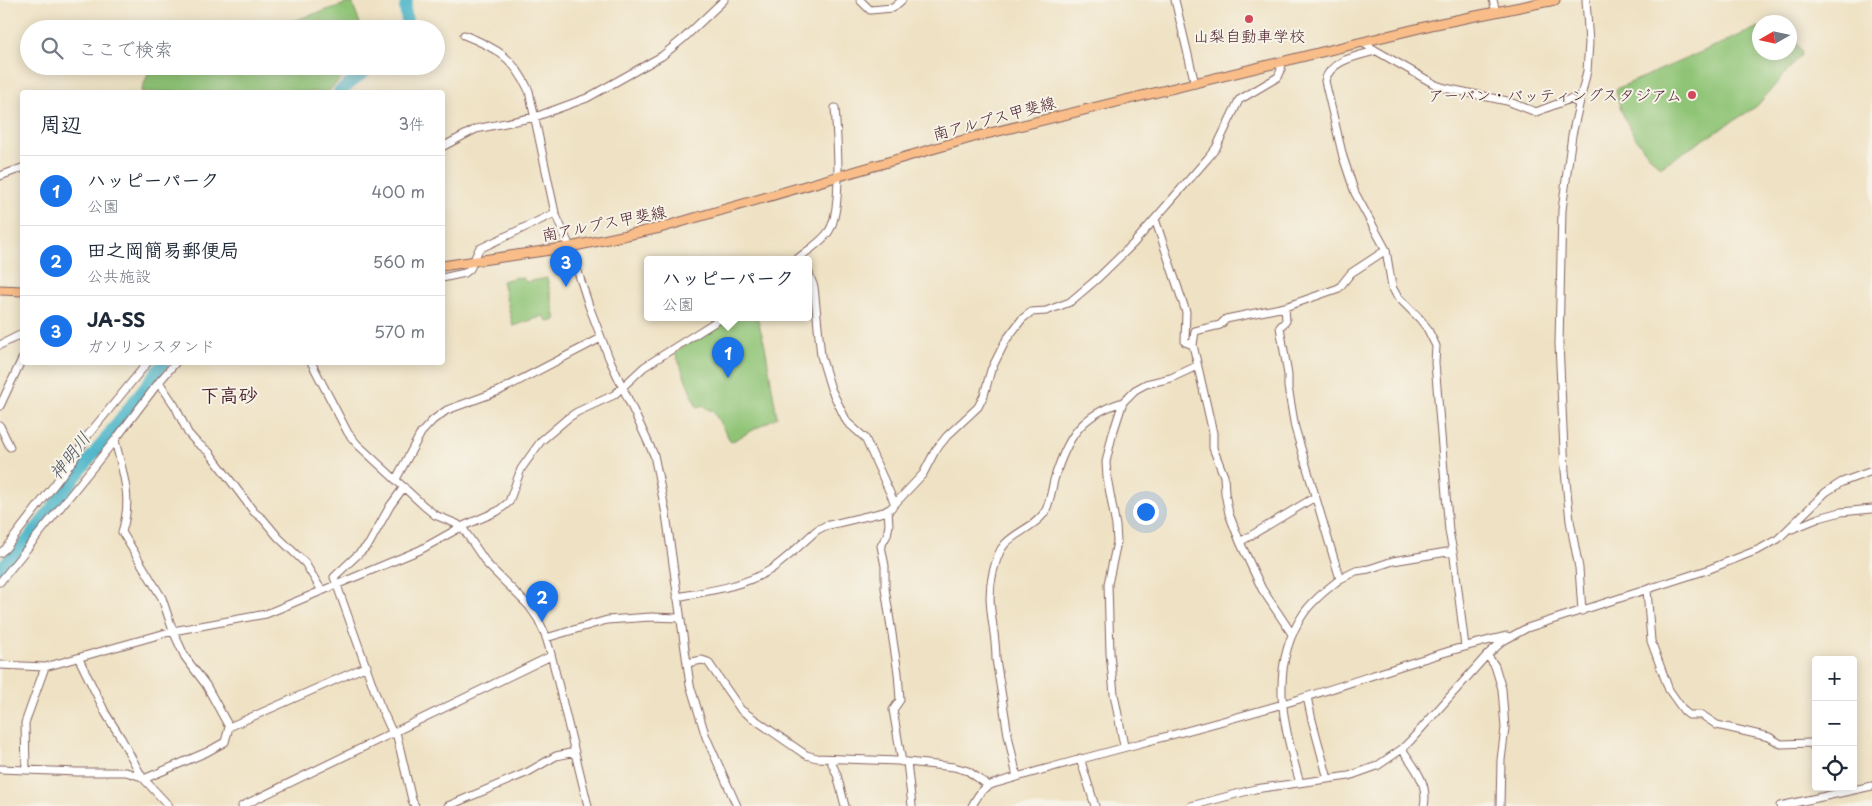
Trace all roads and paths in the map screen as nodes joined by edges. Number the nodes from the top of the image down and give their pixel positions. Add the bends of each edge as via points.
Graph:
1 (724, 0) edge
2 (860, 0) edge
3 (902, 0) edge
4 (1176, 0) edge
5 (1493, 0) edge
6 (1555, 0) edge
7 (1586, 0) edge
8 (1496, 12) junction
9 (464, 35) dead end
10 (1361, 42) junction
11 (1336, 48) junction
12 (1375, 51) junction
13 (1343, 61) junction
14 (1280, 63) junction
15 (1195, 84) junction
16 (1579, 104) junction
17 (835, 108) dead end
18 (535, 117) junction
19 (445, 145) edge
20 (20, 169) edge
21 (0, 176) edge
22 (837, 177) junction
23 (555, 213) junction
24 (1156, 219) junction
25 (570, 247) junction
26 (1386, 250) junction
27 (802, 256) edge
28 (474, 261) junction
29 (445, 266) edge
30 (445, 277) edge
31 (812, 282) edge
32 (0, 290) edge
33 (20, 291) edge
34 (1285, 307) junction
35 (717, 321) edge
36 (20, 335) edge
37 (601, 338) junction
38 (0, 345) edge
39 (1192, 345) junction
40 (20, 363) edge
41 (146, 365) edge
42 (173, 365) edge
43 (313, 365) edge
44 (1197, 366) junction
45 (158, 382) junction
46 (623, 387) junction
47 (1123, 402) junction
48 (0, 406) edge
49 (0, 426) edge
50 (115, 440) junction
51 (10, 447) dead end
52 (1872, 471) edge
53 (396, 479) junction
54 (404, 487) junction
55 (1316, 498) junction
56 (895, 504) junction
57 (1872, 509) edge
58 (888, 510) junction
59 (461, 527) junction
60 (1787, 531) junction
61 (1240, 542) junction
62 (1453, 551) junction
63 (0, 553) edge
64 (1340, 579) junction
65 (0, 582) edge
66 (337, 585) junction
67 (1647, 590) junction
68 (322, 592) junction
69 (677, 597) junction
70 (1582, 611) junction
71 (679, 618) junction
72 (173, 631) junction
73 (1292, 634) junction
74 (1513, 635) junction
75 (546, 638) junction
76 (1465, 647) junction
77 (1487, 655) junction
78 (552, 656) junction
79 (78, 658) junction
80 (687, 663) junction
81 (0, 664) edge
82 (367, 666) junction
83 (45, 667) junction
84 (1307, 697) junction
85 (1282, 704) junction
86 (229, 727) junction
87 (394, 733) junction
88 (1124, 746) junction
89 (1813, 746) edge
90 (1402, 749) junction
91 (575, 752) junction
92 (1080, 758) junction
93 (830, 759) junction
94 (904, 762) junction
95 (0, 768) edge
96 (26, 770) junction
97 (1017, 777) junction
98 (143, 778) junction
99 (1328, 779) junction
100 (1300, 783) junction
101 (989, 786) junction
102 (1872, 786) edge
103 (1825, 791) edge
104 (1826, 797) junction
105 (169, 806) edge
106 (242, 806) edge
107 (415, 806) edge
108 (448, 806) edge
109 (588, 806) edge
110 (737, 806) edge
111 (845, 806) edge
112 (912, 806) edge
113 (972, 806) edge
114 (1095, 806) edge
115 (1191, 806) edge
116 (1424, 806) edge
117 (1500, 806) edge
118 (1780, 806) edge

1 - 18 street via 662,56 587,98
2 - 3 street via 870,10 893,8
4 - 15 street
5 - 8 street
6 - 8 main road, 南アルプス甲斐線
7 - 16 street via 1589,44
8 - 10 main road, 南アルプス甲斐線
9 - 18 street via 485,43 513,63 529,91
10 - 11 main road, 南アルプス甲斐線
10 - 12 street
11 - 13 street
11 - 14 main road, 南アルプス甲斐線
12 - 13 street
12 - 16 street via 1445,88 1508,101 1536,112 1570,99
13 - 26 street via 1326,76 1325,81 1355,193
14 - 15 main road, 南アルプス甲斐線
14 - 24 street via 1278,77 1239,100 1216,148
15 - 22 main road, 南アルプス甲斐線 via 974,137
16 - 70 street via 1562,210 1558,344 1566,480
17 - 22 street
18 - 19 street via 476,129
18 - 23 street
20 - 21 street
22 - 25 main road, 南アルプス甲斐線 via 700,218
22 - 27 street via 837,212 832,225 828,234
23 - 25 street
23 - 28 street via 479,249
24 - 39 street via 1186,312 1185,342
24 - 56 street via 1070,302 1046,311 1031,312 1022,319 1006,340 991,370 978,407 947,436 923,474
25 - 28 main road, 南アルプス甲斐線
25 - 37 street
26 - 34 street via 1351,273 1339,288
26 - 62 street via 1392,287 1427,328 1436,346
28 - 29 main road, 南アルプス甲斐線
28 - 30 street via 465,273
31 - 56 street via 820,356 831,388 844,417 865,438
32 - 33 main road
34 - 39 street via 1226,320 1220,325 1195,331
34 - 55 street via 1286,321 1280,327 1294,428
35 - 46 street via 644,367
36 - 38 street
37 - 46 street
37 - 53 street via 499,391 447,410 421,433
39 - 44 street
40 - 48 street
41 - 63 street via 88,435 69,466
42 - 45 street
43 - 53 street via 348,433
44 - 47 street via 1171,378 1146,384
44 - 61 street via 1213,433 1213,448 1224,476 1229,514
45 - 50 street
45 - 68 street via 188,433 209,452 254,512 305,563
46 - 59 street via 614,395 568,418 542,441 521,470 509,502 498,511
46 - 69 street via 654,455
47 - 88 street via 1106,462 1116,526 1108,584 1110,653
47 - 97 street via 1099,411 1079,428 1066,446 1046,510 1005,544 998,554 989,596 990,618
49 - 51 street
50 - 65 street
50 - 72 street via 127,489 128,504 122,532 162,598
52 - 60 street via 1826,492
53 - 54 street
54 - 59 street via 435,515
54 - 66 street via 369,544 334,577
55 - 61 street
55 - 64 street
56 - 58 street
57 - 60 street via 1841,512
58 - 69 street via 825,526 769,570 745,581
58 - 94 street via 889,525 882,546 900,700 893,710
59 - 66 street via 420,550
59 - 75 street via 487,564 529,606
60 - 67 street via 1760,549
61 - 73 street via 1262,589
62 - 64 street via 1393,560
62 - 76 street
64 - 73 street via 1305,612
66 - 68 street
66 - 82 street
67 - 70 street
67 - 89 street via 1651,641 1669,690 1684,711 1689,715 1702,715 1717,725 1769,736 1781,744 1811,743
68 - 72 street via 266,614
69 - 71 street
70 - 74 street
71 - 75 street via 607,620
71 - 80 street
72 - 79 street
72 - 86 street via 185,657 206,685
73 - 85 street via 1283,668
74 - 76 street
74 - 77 street
75 - 78 street
76 - 84 street
77 - 90 street
77 - 117 street via 1495,666 1502,689 1505,728
78 - 87 street
78 - 91 street
79 - 83 street
79 - 98 street
80 - 93 street via 708,662 740,710 806,755
80 - 110 street via 690,685 706,737
81 - 83 street
82 - 86 street
82 - 87 street via 379,703
83 - 96 street via 25,723
84 - 85 street
84 - 99 street
85 - 88 street
85 - 100 street via 1284,726
86 - 98 street via 225,742
87 - 106 street
87 - 107 street
88 - 92 street
90 - 99 street via 1377,766
90 - 116 street via 1421,776
91 - 108 street via 556,756 528,772
91 - 109 street
92 - 97 street
92 - 114 street
93 - 94 street
93 - 111 street
94 - 101 street via 954,767 968,771
94 - 112 street
95 - 96 street
96 - 98 street via 126,772
97 - 101 street
98 - 105 street
99 - 100 street
100 - 115 street via 1249,790
101 - 113 street via 979,793
102 - 104 street
103 - 104 street
104 - 118 street

